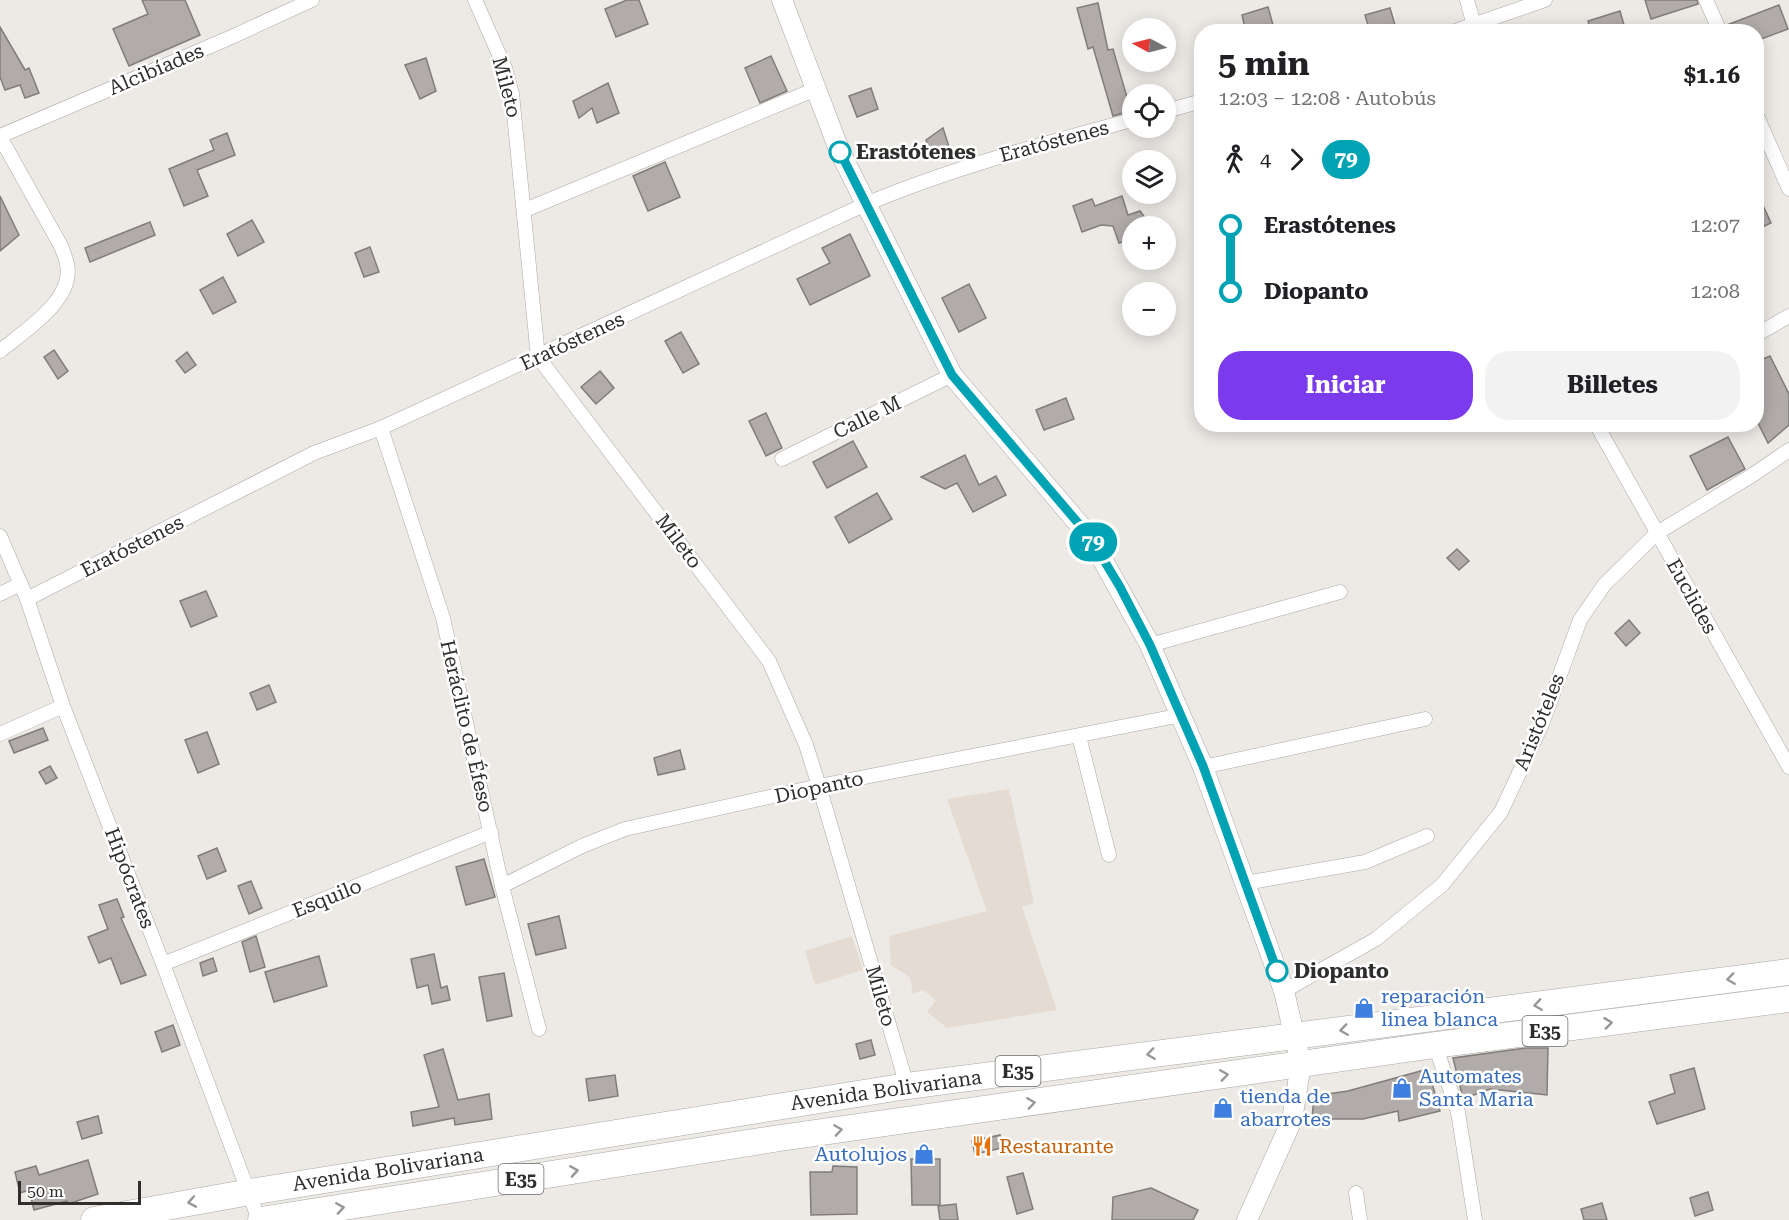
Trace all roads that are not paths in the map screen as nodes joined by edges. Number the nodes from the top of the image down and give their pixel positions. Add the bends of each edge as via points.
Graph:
1 (312, 0) edge
2 (475, 0) edge
3 (782, 0) edge
4 (1467, 0) edge
5 (1545, 0) edge
6 (1706, 0) edge
7 (1474, 24) edge
8 (1477, 24) edge
9 (1716, 24) edge
10 (816, 89) junction
11 (1194, 103) edge
12 (1176, 108) edge
13 (1122, 123) edge
14 (1764, 132) edge
15 (0, 136) edge
16 (1789, 189) edge
17 (866, 204) junction
18 (525, 210) junction
19 (1789, 316) edge
20 (1764, 330) edge
21 (0, 351) edge
22 (538, 357) junction
23 (952, 375) junction
24 (381, 428) junction
25 (1600, 432) edge
26 (1789, 450) edge
27 (782, 459) dead end
28 (1657, 533) junction
29 (0, 536) edge
30 (21, 584) junction
31 (1340, 592) dead end
32 (0, 594) edge
33 (27, 599) junction
34 (1150, 645) junction
35 (63, 706) junction
36 (1182, 715) junction
37 (1425, 719) dead end
38 (0, 734) edge
39 (1079, 736) junction
40 (1203, 766) junction
41 (1789, 767) edge
42 (819, 786) junction
43 (490, 832) junction
44 (1427, 836) dead end
45 (1108, 855) dead end
46 (1245, 883) junction
47 (502, 886) junction
48 (163, 964) junction
49 (1789, 972) edge
50 (1284, 991) junction
51 (1789, 999) edge
52 (539, 1029) dead end
53 (1294, 1037) junction
54 (1435, 1046) junction
55 (1301, 1064) junction
56 (907, 1086) junction
57 (250, 1192) junction
58 (1356, 1193) dead end
59 (94, 1220) edge
60 (260, 1220) edge
61 (1247, 1220) edge
62 (1360, 1220) edge
63 (1475, 1220) edge

1 - 15 street, Alcibíades
2 - 18 street, Mileto via 505,68 512,94
3 - 10 street
4 - 7 street
5 - 8 street
6 - 9 street
10 - 17 street via 840,152
10 - 18 street
11 - 12 street
13 - 17 street, Eratóstenes via 1000,155
14 - 16 street
15 - 21 street via 68,264 63,293
17 - 22 street, Eratóstenes
17 - 23 street
18 - 22 street, Mileto
19 - 20 street
22 - 24 street, Eratóstenes
22 - 42 street, Mileto via 769,661 806,745
23 - 27 street, Calle M
23 - 34 street via 1090,537
24 - 33 street, Eratóstenes via 314,453
24 - 43 street, Heráclito de Éfeso via 443,618
25 - 28 street, Euclides
26 - 28 street, Aristóteles
28 - 41 street, Euclides
28 - 50 street, Aristóteles via 1604,585 1580,620 1542,723 1501,812 1443,885 1376,939
29 - 30 street, Hipócrates
30 - 32 street
30 - 33 street, Hipócrates
31 - 34 street
33 - 35 street, Hipócrates
34 - 36 street
35 - 38 street
35 - 48 street, Hipócrates
36 - 39 street, Diopanto
36 - 40 street
37 - 40 street
39 - 42 street, Diopanto
39 - 45 street
40 - 46 street
42 - 47 street, Diopanto via 625,829
42 - 56 street, Mileto
43 - 47 street, Heráclito de Éfeso
43 - 48 street, Esquilo
44 - 46 street via 1365,862
46 - 50 street
47 - 52 street, Heráclito de Éfeso
48 - 57 street, Hipócrates
49 -> 53 highway, Avenida Bolivariana / E35
50 - 53 street
54 -> 51 highway, Avenida Bolivariana / E35
53 - 55 street
53 -> 56 highway, Avenida Bolivariana / E35
54 - 55 highway, Avenida Bolivariana / E35
54 - 63 street via 1458,1112
60 -> 55 highway, Avenida Bolivariana / E35 via 780,1138
55 - 61 street via 1292,1120
56 - 57 highway, Avenida Bolivariana / E35
57 -> 59 highway, Avenida Bolivariana / E35
57 - 60 street, Hipócrates
58 - 62 street

